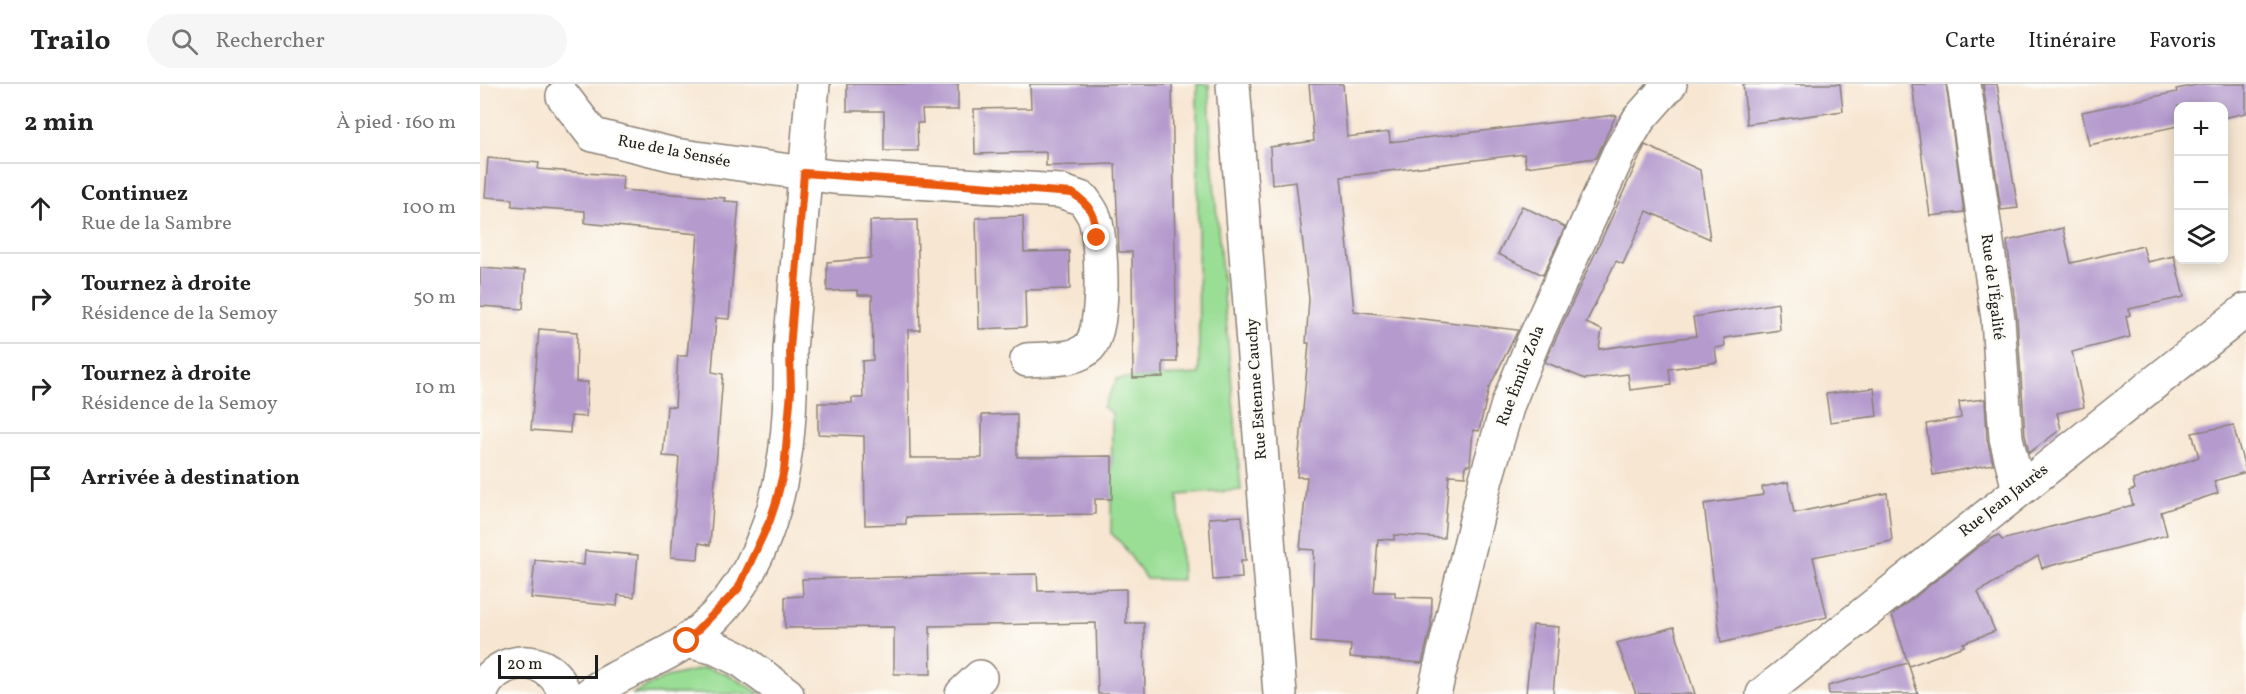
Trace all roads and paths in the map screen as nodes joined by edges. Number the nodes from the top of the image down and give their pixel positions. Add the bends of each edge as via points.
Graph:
1 (813, 84) edge
2 (1233, 84) edge
3 (1670, 84) edge
4 (1964, 84) edge
5 (563, 96) dead end
6 (804, 173) junction
7 (2246, 310) edge
8 (1027, 360) dead end
9 (2019, 490) junction
10 (721, 609) junction
11 (687, 641) junction
12 (741, 660) junction
13 (490, 667) edge
14 (560, 686) edge
15 (598, 688) edge
16 (481, 694) edge
17 (787, 694) edge
18 (1280, 694) edge
19 (1434, 694) edge
20 (1763, 694) edge

1 - 6 street
2 - 18 street, Rue Estenne Cauchy
3 - 19 street, Rue Émile Zola via 1639,119 1619,153 1515,387 1488,470
4 - 9 street, Rue de l'Égalité via 1998,319 2006,438
5 - 6 street, Rue de la Sensée via 593,135 675,155
6 - 8 street, Rue de la Sensée via 1060,191 1083,199 1096,221 1101,313 1095,339 1078,355
6 - 10 street via 784,470 770,520 753,560 738,589
7 - 9 street, Rue Jean Jaurès
9 - 20 street, Rue Jean Jaurès
10 - 11 street
10 - 12 street
11 - 12 street via 716,648
11 - 15 street
12 - 17 street
13 - 14 street via 535,664 547,669
13 - 16 street
14 - 15 street

